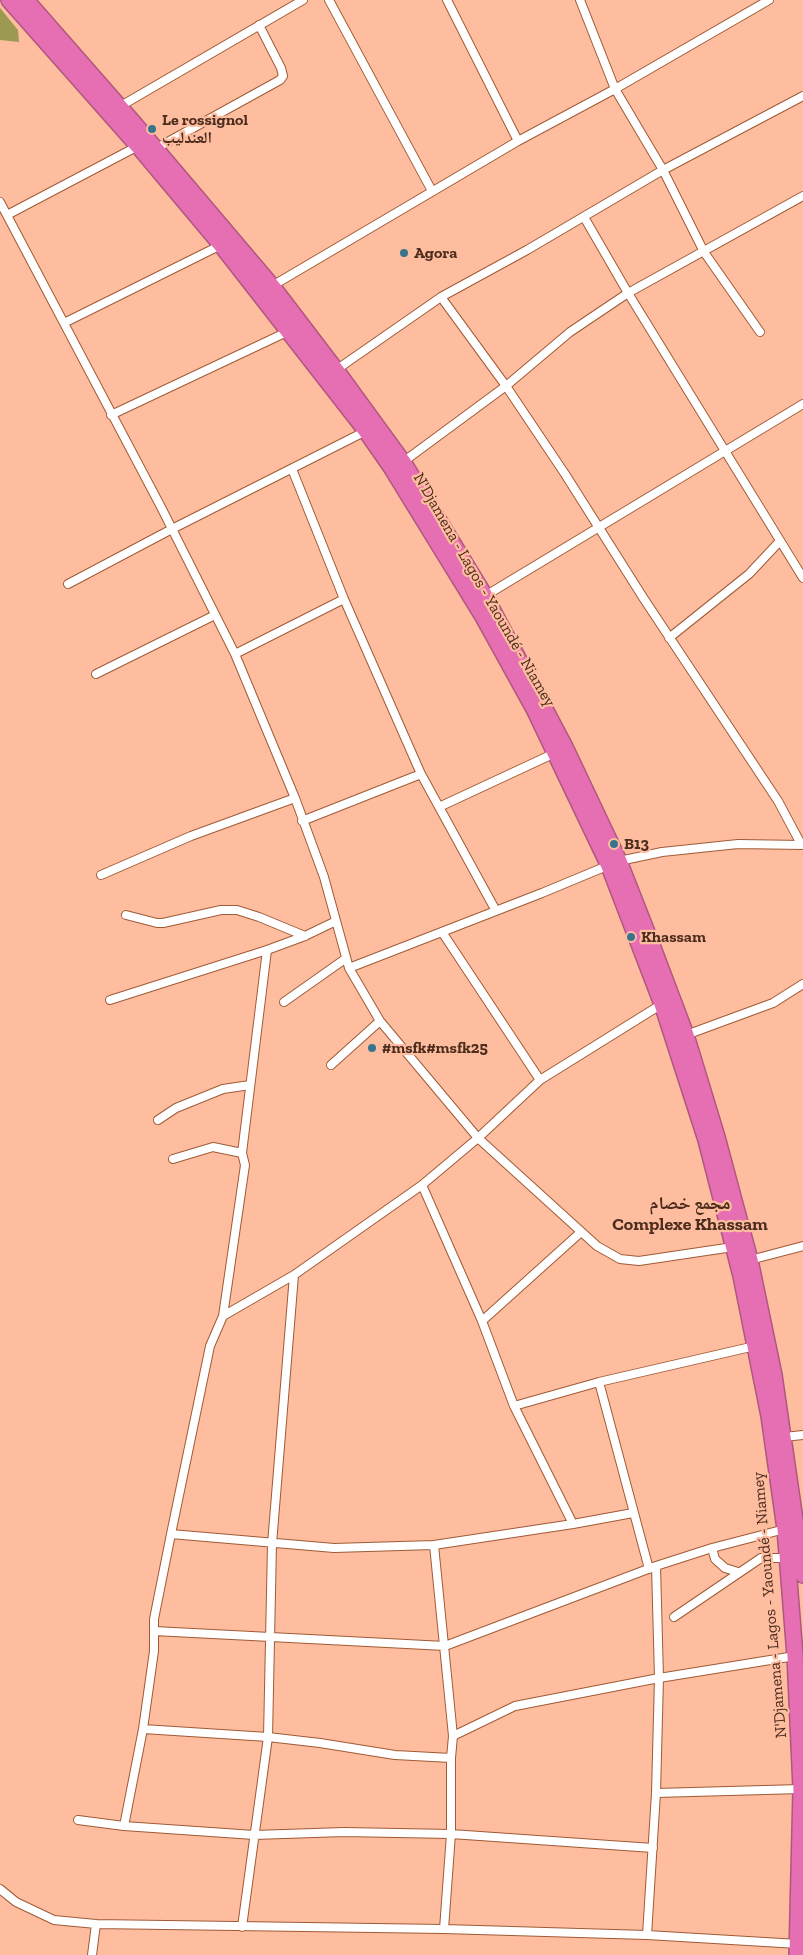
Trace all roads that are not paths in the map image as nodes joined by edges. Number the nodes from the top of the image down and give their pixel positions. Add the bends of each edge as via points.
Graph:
1 (303, 0) edge
2 (329, 0) edge
3 (447, 0) edge
4 (580, 0) edge
5 (769, 0) edge
6 (20, 3) edge
7 (258, 25) junction
8 (615, 89) junction
9 (803, 96) edge
10 (114, 110) junction
11 (518, 141) junction
12 (147, 145) junction
13 (663, 170) junction
14 (432, 192) junction
15 (803, 196) edge
16 (0, 202) edge
17 (7, 215) junction
18 (584, 217) junction
19 (221, 245) junction
20 (704, 252) junction
21 (272, 286) junction
22 (628, 293) junction
23 (441, 297) junction
24 (64, 323) junction
25 (289, 331) junction
26 (760, 332) dead end
27 (336, 370) junction
28 (506, 386) junction
29 (803, 404) edge
30 (112, 415) junction
31 (366, 431) junction
32 (726, 452) junction
33 (402, 462) junction
34 (292, 468) junction
35 (172, 528) junction
36 (600, 528) junction
37 (780, 541) junction
38 (803, 578) edge
39 (68, 584) dead end
40 (485, 596) junction
41 (344, 599) junction
42 (215, 615) junction
43 (670, 638) junction
44 (235, 654) junction
45 (96, 674) dead end
46 (555, 753) junction
47 (422, 774) junction
48 (295, 798) junction
49 (439, 807) junction
50 (302, 821) junction
51 (802, 845) edge
52 (614, 864) junction
53 (101, 875) dead end
54 (496, 911) junction
55 (126, 915) dead end
56 (336, 921) junction
57 (442, 932) junction
58 (305, 936) junction
59 (267, 950) junction
60 (345, 959) junction
61 (349, 968) junction
62 (803, 984) edge
63 (110, 1000) dead end
64 (284, 1002) dead end
65 (662, 1004) junction
66 (380, 1021) junction
67 (686, 1035) junction
68 (331, 1065) dead end
69 (540, 1080) junction
70 (250, 1085) junction
71 (158, 1120) dead end
72 (478, 1138) junction
73 (242, 1153) junction
74 (173, 1159) dead end
75 (422, 1185) junction
76 (581, 1232) junction
77 (803, 1246) edge
78 (733, 1248) junction
79 (750, 1260) junction
80 (294, 1275) junction
81 (223, 1316) junction
82 (482, 1321) junction
83 (755, 1346) junction
84 (599, 1382) junction
85 (514, 1406) junction
86 (803, 1435) edge
87 (784, 1436) junction
88 (633, 1513) junction
89 (573, 1524) junction
90 (785, 1529) junction
91 (171, 1534) junction
92 (272, 1544) junction
93 (434, 1545) junction
94 (712, 1548) junction
95 (787, 1558) junction
96 (653, 1568) junction
97 (738, 1572) junction
98 (803, 1575) edge
99 (674, 1617) dead end
100 (154, 1631) junction
101 (269, 1636) junction
102 (445, 1646) junction
103 (796, 1656) junction
104 (659, 1678) junction
105 (143, 1729) junction
106 (453, 1736) junction
107 (268, 1737) junction
108 (451, 1758) junction
109 (801, 1789) junction
110 (656, 1793) junction
111 (78, 1820) dead end
112 (124, 1826) junction
113 (451, 1834) junction
114 (254, 1835) junction
115 (653, 1848) junction
116 (0, 1889) edge
117 (96, 1924) junction
118 (242, 1927) junction
119 (444, 1929) junction
120 (647, 1935) junction
121 (797, 1950) edge
122 (92, 1955) edge

1 - 7 street
2 - 14 street
3 - 11 street
4 - 8 street
5 - 8 street
6 - 10 highway, N'Djamena - Lagos - Yaoundé - Niamey
7 - 10 street
7 - 12 street via 281,68 283,76 280,80
8 - 11 street
8 - 13 street
9 - 13 street
10 - 12 highway, N'Djamena - Lagos - Yaoundé - Niamey
11 - 14 street
12 - 17 street
12 - 19 highway, N'Djamena - Lagos - Yaoundé - Niamey
12 - 21 highway, N'Djamena - Lagos - Yaoundé - Niamey
13 - 18 street
13 - 20 street
14 - 21 street
15 - 20 street
16 - 17 street
17 - 24 street
18 - 22 street
18 - 23 street
19 - 24 street
19 - 25 highway, N'Djamena - Lagos - Yaoundé - Niamey
20 - 22 street
20 - 26 street
21 - 27 highway, N'Djamena - Lagos - Yaoundé - Niamey
22 - 28 street via 570,332
22 - 32 street
23 - 27 street
23 - 28 street
24 - 30 street
25 - 30 street
25 - 31 highway, N'Djamena - Lagos - Yaoundé - Niamey
27 - 33 highway, N'Djamena - Lagos - Yaoundé - Niamey
28 - 33 street
28 - 36 street
29 - 32 street
30 - 35 street
31 - 34 street
31 - 46 highway, N'Djamena - Lagos - Yaoundé - Niamey via 482,615
32 - 36 street
32 - 37 street
33 - 40 highway, N'Djamena - Lagos - Yaoundé - Niamey
34 - 35 street
34 - 41 street
35 - 39 street
35 - 42 street
36 - 40 street
36 - 43 street
37 - 38 street
37 - 43 street via 749,574
40 - 52 highway, N'Djamena - Lagos - Yaoundé - Niamey via 565,747
41 - 44 street
41 - 47 street
42 - 44 street
42 - 45 street
43 - 51 street via 778,801
44 - 48 street
46 - 49 street
46 - 52 highway, N'Djamena - Lagos - Yaoundé - Niamey
47 - 49 street
47 - 50 street
48 - 50 street
48 - 53 street via 192,836
49 - 54 street
50 - 56 street via 324,877
51 - 52 street via 738,844 662,852
52 - 54 street
52 - 65 highway, N'Djamena - Lagos - Yaoundé - Niamey
52 - 67 highway, N'Djamena - Lagos - Yaoundé - Niamey
54 - 57 street
55 - 58 street via 163,923 220,910 236,910
56 - 58 street
56 - 60 street
57 - 61 street
57 - 69 street
58 - 59 street
59 - 63 street
59 - 70 street
60 - 61 street
60 - 64 street
61 - 66 street
62 - 67 street via 773,1003
65 - 69 street
65 - 78 highway, N'Djamena - Lagos - Yaoundé - Niamey via 706,1140
66 - 68 street
66 - 72 street
67 - 79 highway, N'Djamena - Lagos - Yaoundé - Niamey
69 - 72 street
70 - 71 street via 223,1089 176,1108
70 - 73 street
72 - 75 street
72 - 76 street
73 - 74 street via 213,1147
73 - 81 street via 244,1165
75 - 80 street
75 - 82 street
76 - 78 street via 620,1259 639,1260
76 - 82 street
77 - 79 street
78 - 83 highway, N'Djamena - Lagos - Yaoundé - Niamey
79 - 87 highway, N'Djamena - Lagos - Yaoundé - Niamey
80 - 81 street
80 - 92 street
81 - 91 street via 210,1346
82 - 85 street
83 - 84 street
83 - 90 highway, N'Djamena - Lagos - Yaoundé - Niamey
84 - 85 street
84 - 88 street
85 - 89 street
86 - 87 street
87 - 98 highway, N'Djamena - Lagos - Yaoundé - Niamey
88 - 89 street
88 - 96 street
89 - 93 street
90 - 94 street
90 - 95 highway, N'Djamena - Lagos - Yaoundé - Niamey
91 - 92 street
91 - 100 street
92 - 93 street via 334,1548
92 - 101 street
93 - 102 street
94 - 96 street
94 - 97 street via 715,1559 725,1568
95 - 97 street via 761,1558
95 - 103 highway, N'Djamena - Lagos - Yaoundé - Niamey
96 - 102 street
96 - 104 street
97 - 99 street
100 - 101 street
100 - 105 street
101 - 102 street
101 - 107 street
102 - 106 street
103 - 104 street
103 - 109 highway, N'Djamena - Lagos - Yaoundé - Niamey
104 - 106 street via 514,1706
104 - 110 street
105 - 107 street
105 - 112 street
106 - 108 street
107 - 108 street via 395,1755
107 - 114 street
108 - 113 street
109 - 110 street
109 - 121 highway, N'Djamena - Lagos - Yaoundé - Niamey
110 - 115 street
111 - 112 street
112 - 114 street
113 - 114 street via 344,1832
113 - 115 street
113 - 119 street
114 - 118 street
115 - 120 street
116 - 117 street via 16,1902 54,1920
117 - 118 street
117 - 122 street
118 - 119 street
119 - 120 street
120 - 121 street

